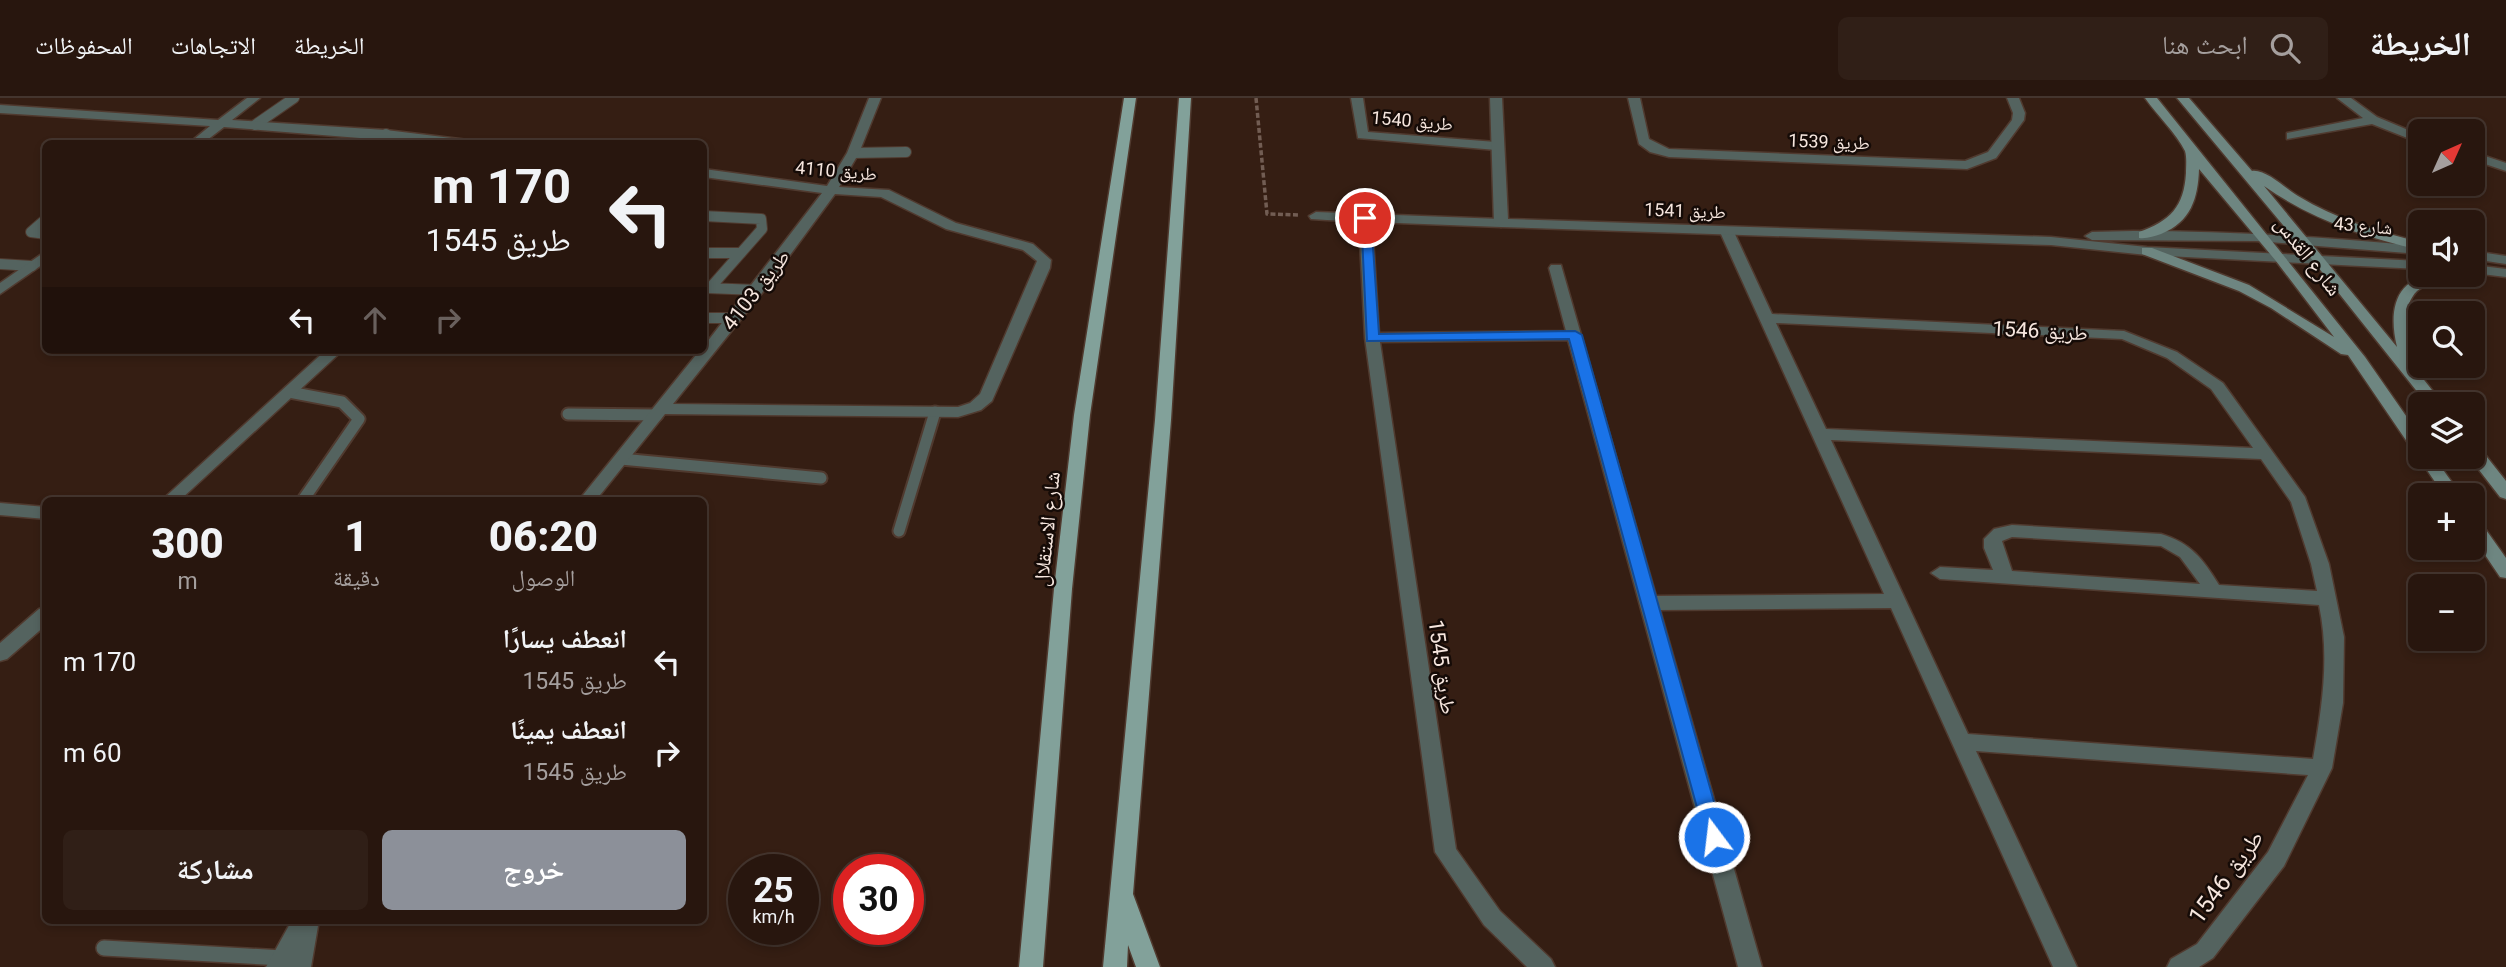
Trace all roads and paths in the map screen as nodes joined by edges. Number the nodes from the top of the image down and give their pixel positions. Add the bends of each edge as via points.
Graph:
1 (254, 98) edge
2 (294, 98) edge
3 (875, 98) edge
4 (1130, 98) edge
5 (1185, 98) edge
6 (1256, 98) edge
7 (1357, 98) edge
8 (1496, 98) edge
9 (1634, 98) edge
10 (2013, 98) edge
11 (2151, 98) edge
12 (2183, 98) edge
13 (2343, 98) edge
14 (0, 109) edge
15 (2373, 120) junction
16 (221, 123) junction
17 (255, 125) junction
18 (386, 134) junction
19 (2408, 134) edge
20 (2291, 136) dead end
21 (199, 140) edge
22 (379, 140) edge
23 (435, 140) edge
24 (1496, 146) junction
25 (905, 152) dead end
26 (853, 153) junction
27 (2192, 153) junction
28 (2233, 156) junction
29 (2485, 160) edge
30 (2506, 167) edge
31 (707, 173) edge
32 (831, 190) junction
33 (707, 216) edge
34 (1316, 216) joint
35 (1365, 218) junction
36 (42, 222) edge
37 (1501, 223) junction
38 (1727, 232) junction
39 (42, 233) edge
40 (2144, 234) junction
41 (2267, 239) junction
42 (2302, 240) junction
43 (2052, 241) junction
44 (2408, 244) edge
45 (2408, 247) edge
46 (2147, 251) junction
47 (707, 253) edge
48 (741, 253) junction
49 (2485, 257) edge
50 (42, 258) edge
51 (2281, 258) junction
52 (2319, 259) junction
53 (2506, 260) edge
54 (0, 264) edge
55 (2408, 264) edge
56 (32, 266) junction
57 (1556, 268) dead end
58 (2485, 270) edge
59 (2506, 273) edge
60 (2412, 287) edge
61 (707, 288) edge
62 (0, 289) edge
63 (757, 290) junction
64 (707, 317) edge
65 (734, 318) junction
66 (1766, 318) junction
67 (1575, 335) junction
68 (1372, 338) junction
69 (2408, 351) edge
70 (707, 352) edge
71 (331, 354) edge
72 (706, 354) edge
73 (2360, 360) junction
74 (2408, 370) edge
75 (2414, 378) edge
76 (289, 392) junction
77 (2425, 392) edge
78 (660, 412) junction
79 (935, 412) junction
80 (568, 414) dead end
81 (2408, 430) edge
82 (1820, 434) junction
83 (2265, 454) junction
84 (621, 459) junction
85 (2485, 466) edge
86 (821, 478) dead end
87 (2506, 493) edge
88 (173, 497) edge
89 (305, 497) edge
90 (589, 497) edge
91 (0, 509) edge
92 (42, 513) edge
93 (899, 531) dead end
94 (2485, 541) edge
95 (2506, 572) edge
96 (1940, 573) dead end
97 (2005, 578) junction
98 (2213, 591) junction
99 (2329, 599) junction
100 (1895, 601) junction
101 (1649, 603) junction
102 (42, 617) edge
103 (0, 654) edge
104 (1962, 743) junction
105 (2322, 768) junction
106 (1122, 895) junction
107 (304, 924) edge
108 (104, 948) dead end
109 (286, 964) edge
110 (1031, 967) edge
111 (1115, 967) edge
112 (1148, 967) edge
113 (1543, 967) edge
114 (1750, 967) edge
115 (2065, 967) edge
116 (2179, 967) edge

1 - 16 street
2 - 17 lane
3 - 26 street, طريق 4103
4 - 110 main road, شارع الاستقلال via 1079,442
5 - 106 main road
6 - 34 path via 1267,214
7 - 24 street, طريق 1540 via 1360,132 1366,137
8 - 24 street
9 - 10 street, طريق 1539 via 1643,141 1669,153 1966,165 1992,155 2018,120 2020,113
11 - 27 main road, شارع القدس
12 - 28 main road, شارع القدس
13 - 15 street
14 - 16 street
15 - 19 street
15 - 20 street
16 - 17 street
16 - 21 street
17 - 18 street
18 - 22 lane
18 - 23 street
24 - 37 street
25 - 26 lane
26 - 32 street, طريق 4103
27 - 40 main road via 2189,203 2172,223
27 - 41 main road, شارع القدس
28 - 42 main road, شارع القدس
28 - 44 main road via 2324,217
29 - 30 street
31 - 32 street, طريق 4110
32 - 63 street, طريق 4103
32 - 79 street, طريق 4110 via 884,193 951,226 1038,252 1044,260 983,402 958,412
33 - 48 lane via 761,219 762,229
34 - 35 street, طريق 1541
35 - 37 street, طريق 1541
35 - 68 street, طريق 1545
36 - 39 lane via 31,232
37 - 38 street, طريق 1541
38 - 43 street, طريق 1541
38 - 66 street
40 - 41 street, طريق 1541
40 - 43 street, طريق 1541
41 - 42 street, شارع 43
41 - 51 main road, شارع القدس
42 - 45 street, شارع 43
42 - 52 main road, شارع القدس
43 - 46 street, طريق 1541
46 - 51 street, طريق 1541
46 - 73 main road via 2255,293
47 - 48 lane
48 - 61 lane
49 - 53 street
50 - 56 street
51 - 52 street, شارع 43
51 - 73 main road, شارع القدس
52 - 55 street, شارع 43
52 - 74 main road, شارع القدس
54 - 56 lane
56 - 62 street
57 - 67 street
58 - 59 street
60 - 69 main road via 2399,311
61 - 63 lane
63 - 65 street, طريق 4103
64 - 65 lane
65 - 70 street, طريق 4103
66 - 82 street
66 - 83 street, طريق 1546 via 2124,335 2172,355 2217,386
67 - 68 street
67 - 101 street
68 - 113 street, طريق 1545 via 1446,852 1492,918
71 - 76 street
72 - 78 street, طريق 4103
73 - 81 main road, شارع القدس
75 - 77 main road, شارع القدس
76 - 88 street
76 - 89 lane via 342,402 359,419
78 - 79 street
78 - 80 lane
78 - 84 street, طريق 4103
79 - 93 lane
82 - 83 street
82 - 100 street
83 - 99 street, طريق 1546 via 2299,501
84 - 86 lane
84 - 90 street, طريق 4103
85 - 87 main road
91 - 92 street
94 - 95 main road
96 - 97 street
97 - 98 street
97 - 98 street via 1993,548 1993,539 2000,533 2161,540 2190,555
98 - 99 street
99 - 105 street, طريق 1546 via 2335,637 2333,703
100 - 101 street
100 - 104 street
101 - 114 street
102 - 103 street
104 - 105 street
104 - 115 street
105 - 116 street, طريق 1546 via 2276,859 2205,951
106 - 111 main road
106 - 112 main road
107 - 109 street
108 - 109 lane

